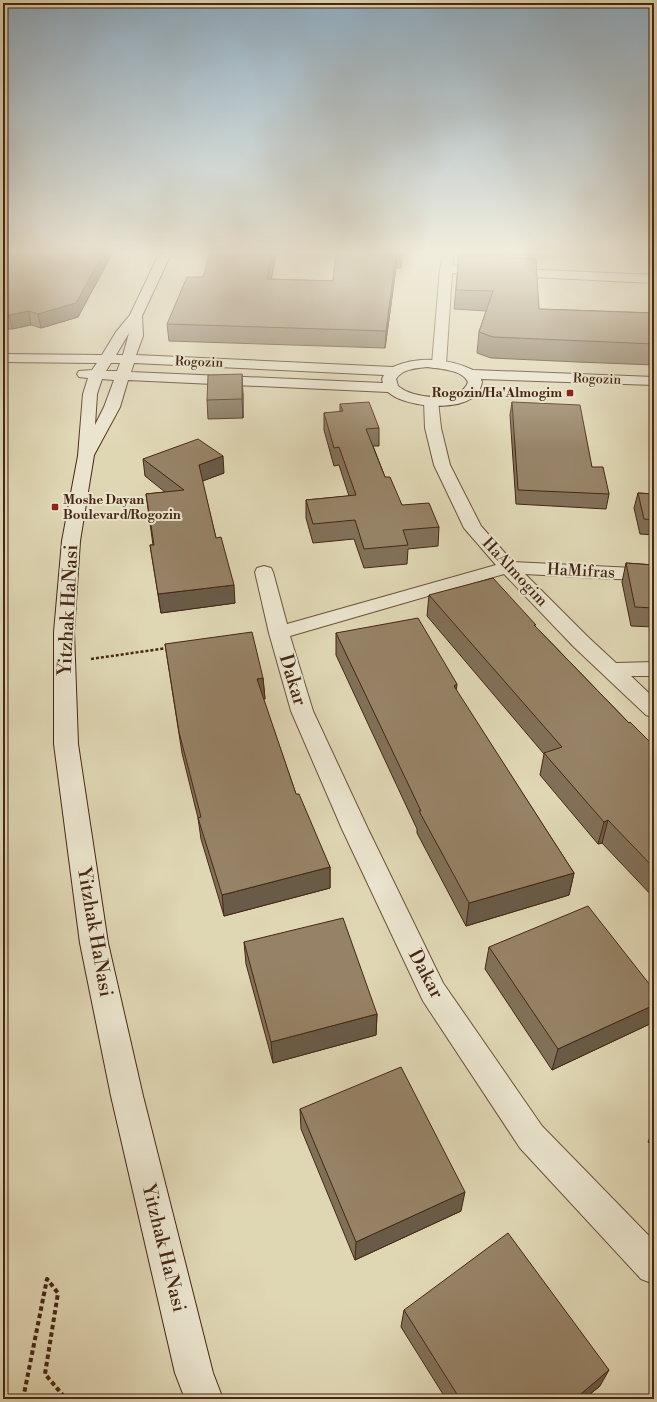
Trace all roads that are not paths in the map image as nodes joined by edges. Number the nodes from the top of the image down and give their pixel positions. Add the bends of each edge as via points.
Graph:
1 (133, 319) edge
2 (136, 319) edge
3 (443, 319) edge
4 (121, 335) junction
5 (136, 336) junction
6 (3, 358) edge
7 (34, 358) junction
8 (106, 359) junction
9 (128, 359) junction
10 (215, 363) junction
11 (440, 364) junction
12 (395, 371) junction
13 (73, 374) dead end
14 (97, 374) junction
15 (469, 374) junction
16 (122, 375) junction
17 (654, 381) edge
18 (391, 388) junction
19 (473, 389) junction
20 (489, 390) dead end
21 (431, 401) junction
22 (86, 456) junction
23 (508, 566) junction
24 (264, 572) dead end
25 (654, 575) edge
26 (279, 633) junction
27 (654, 669) edge
28 (611, 670) junction
29 (654, 710) edge
30 (654, 1266) edge
31 (204, 1399) edge

1 - 4 street, Yitzhak HaNasi
2 - 5 street, Yitzhak HaNasi
3 - 11 street
4 - 7 street via 98,345
4 - 8 street, Yitzhak HaNasi
5 - 9 street, Yitzhak HaNasi
5 - 10 street via 168,352
6 - 7 street, Rogozin
7 - 8 street, Rogozin
8 - 9 street, Rogozin
8 - 14 street, Yitzhak HaNasi
9 - 10 street, Rogozin
9 - 16 street, Yitzhak HaNasi
10 - 12 street, Rogozin
11 - 12 street via 414,364
11 - 15 street via 461,369
12 - 18 street via 388,382
13 - 14 street, Rogozin
14 - 16 street, Rogozin
14 - 22 street, Yitzhak HaNasi via 90,394
15 - 17 street, Rogozin
15 - 19 street via 474,378
16 - 18 street, Rogozin
16 - 22 street, Yitzhak HaNasi via 112,407
18 - 21 street via 407,397
19 - 20 street
19 - 21 street via 458,398
21 - 23 street, HaAlmogim via 442,466 473,528
22 - 31 street, Yitzhak HaNasi via 71,541 64,632 66,744 94,943 194,1373
23 - 25 street, HaMifras
23 - 26 street, Dakar
23 - 28 street, HaAlmogim
24 - 26 street, Dakar
26 - 30 street, Dakar via 302,711 433,992 531,1137
27 - 28 street
28 - 29 street, HaAlmogim

